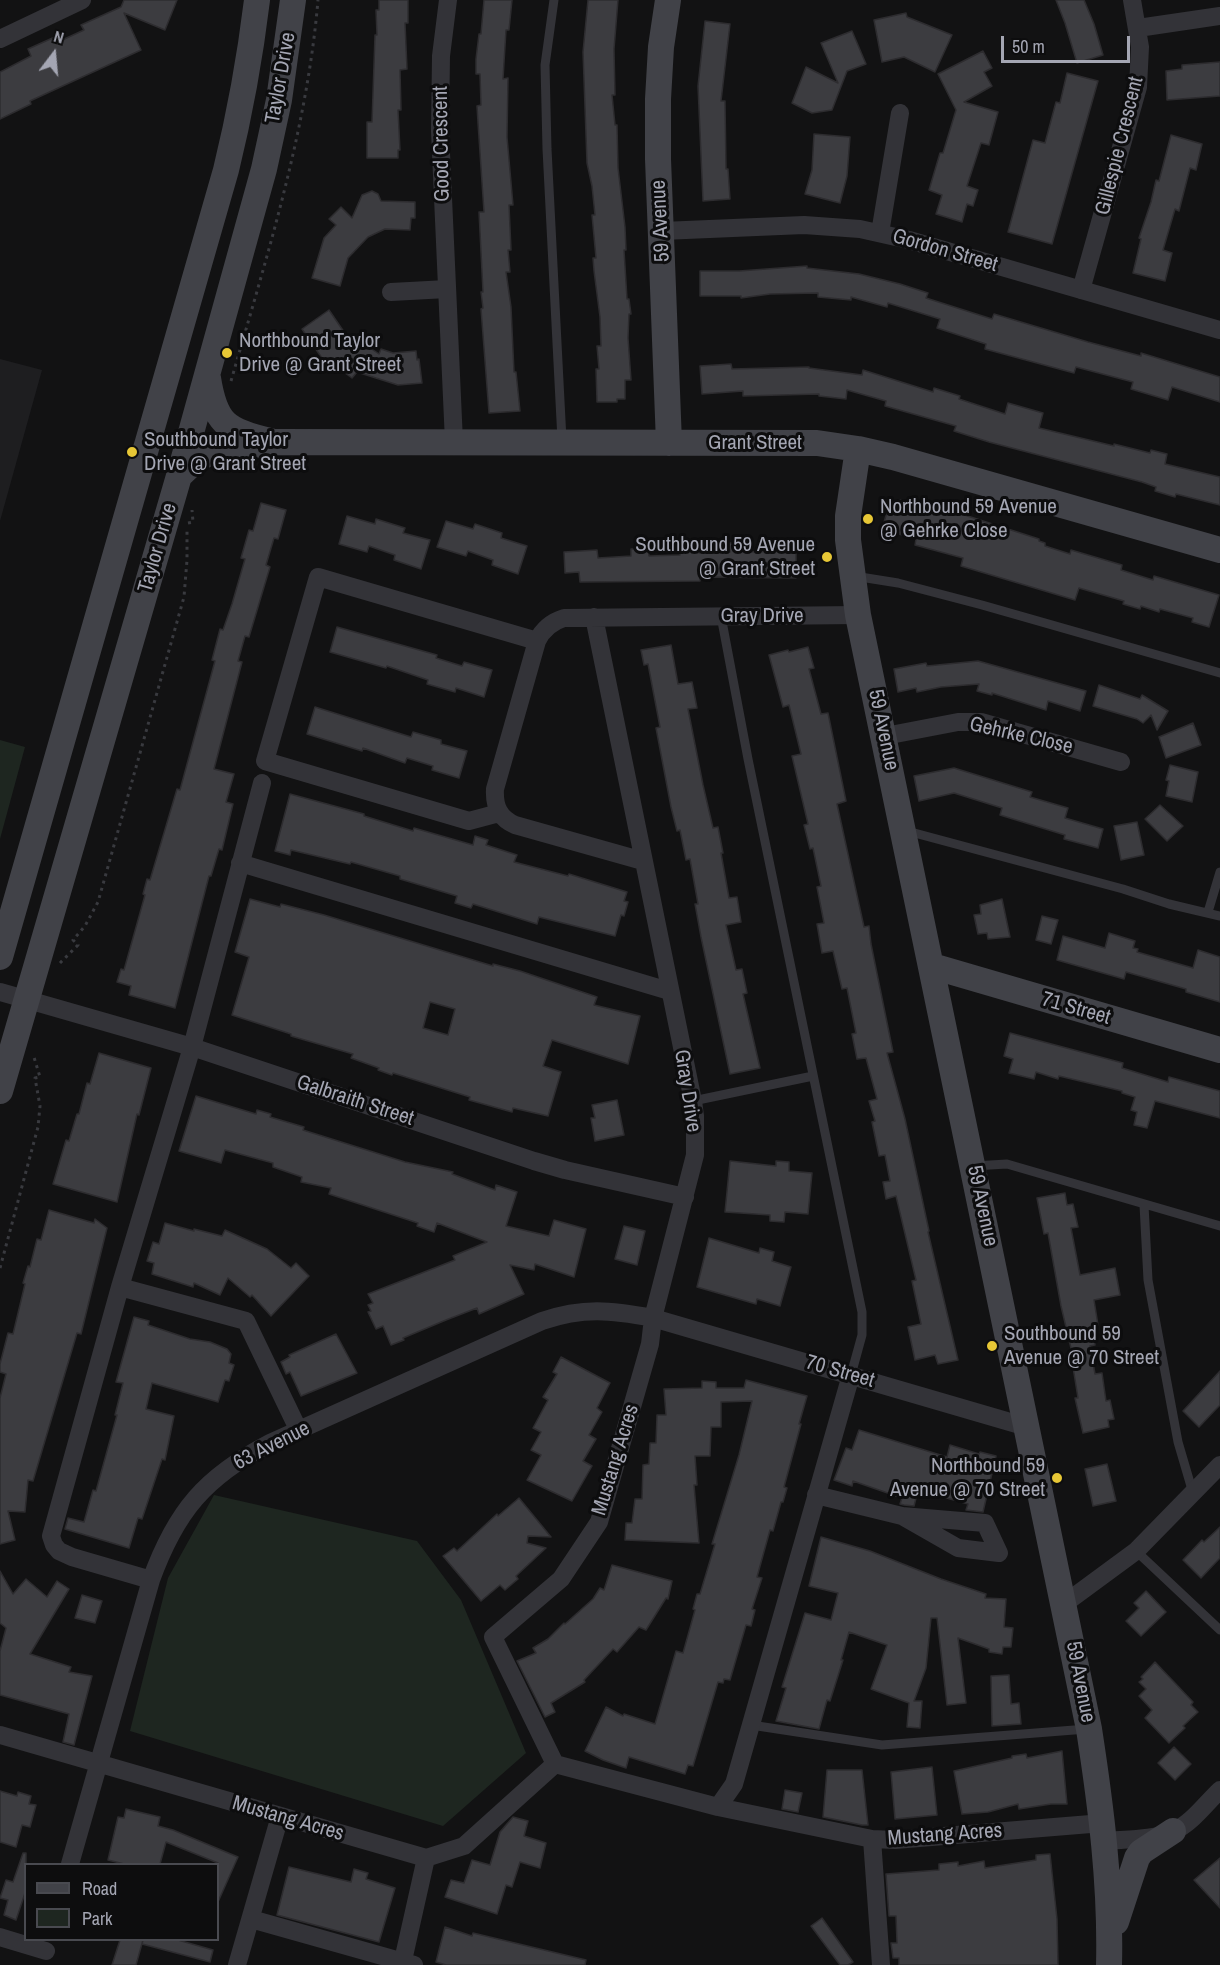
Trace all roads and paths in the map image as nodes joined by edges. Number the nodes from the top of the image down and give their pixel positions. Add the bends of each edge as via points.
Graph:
1 (82, 0) edge
2 (257, 0) edge
3 (293, 0) edge
4 (448, 0) edge
5 (554, 0) edge
6 (668, 0) edge
7 (1132, 0) edge
8 (1220, 16) edge
9 (1138, 28) junction
10 (0, 39) edge
11 (900, 113) dead end
12 (662, 231) junction
13 (880, 233) junction
14 (447, 289) junction
15 (1081, 290) junction
16 (391, 292) dead end
17 (1220, 330) edge
18 (208, 375) junction
19 (276, 442) junction
20 (454, 442) junction
21 (562, 442) junction
22 (669, 443) junction
23 (858, 449) junction
24 (179, 477) junction
25 (192, 508) dead end
26 (1220, 550) edge
27 (852, 575) junction
28 (858, 615) junction
29 (721, 616) junction
30 (594, 617) junction
31 (537, 641) junction
32 (1220, 673) edge
33 (885, 736) junction
34 (1121, 762) dead end
35 (262, 783) dead end
36 (499, 813) junction
37 (904, 830) junction
38 (643, 861) junction
39 (240, 863) junction
40 (1220, 872) edge
41 (1208, 912) junction
42 (1220, 916) edge
43 (0, 957) edge
44 (54, 966) dead end
45 (932, 966) junction
46 (669, 991) junction
47 (0, 992) edge
48 (26, 1000) junction
49 (30, 1047) dead end
50 (192, 1047) junction
51 (1220, 1050) edge
52 (813, 1076) junction
53 (0, 1091) edge
54 (693, 1101) junction
55 (974, 1166) junction
56 (685, 1197) junction
57 (1144, 1205) junction
58 (1220, 1226) edge
59 (0, 1268) edge
60 (120, 1287) junction
61 (653, 1318) junction
62 (851, 1375) junction
63 (1027, 1427) junction
64 (299, 1431) junction
65 (1220, 1466) edge
66 (1193, 1493) junction
67 (816, 1495) junction
68 (902, 1516) dead end
69 (1136, 1551) junction
70 (151, 1580) junction
71 (1064, 1604) junction
72 (1219, 1627) edge
73 (751, 1725) junction
74 (1089, 1729) junction
75 (0, 1735) edge
76 (99, 1764) junction
77 (555, 1764) junction
78 (1220, 1790) edge
79 (718, 1807) junction
80 (280, 1816) junction
81 (1173, 1831) junction
82 (1103, 1832) junction
83 (872, 1839) junction
84 (426, 1858) junction
85 (70, 1863) edge
86 (251, 1919) junction
87 (0, 1937) edge
88 (46, 1952) edge
89 (1109, 1955) edge
90 (406, 1964) edge
91 (237, 1965) edge
92 (881, 1965) edge

1 - 10 street
2 - 43 street, Taylor Drive via 240,113 226,170
3 - 18 street, Taylor Drive via 277,112
4 - 14 street, Good Crescent via 441,56 440,120
5 - 21 lane via 545,65
6 - 12 street, 59 Avenue via 658,99
7 - 9 street, Gillespie Crescent
8 - 9 street
9 - 15 street, Gillespie Crescent via 1140,67 1134,107
11 - 13 street
12 - 13 street, Gordon Street via 804,225
12 - 22 street, 59 Avenue
13 - 15 street, Gordon Street
14 - 16 street
14 - 20 street, Good Crescent
15 - 17 street, Gordon Street
18 - 19 street via 215,410 223,420 245,435
18 - 24 street, Taylor Drive
19 - 20 street, Grant Street
19 - 24 street via 208,454 198,458
20 - 21 street, Grant Street
21 - 22 street, Grant Street
22 - 23 street, Grant Street via 788,442
23 - 26 street, Grant Street
23 - 27 street, 59 Avenue via 848,516
24 - 48 street, Taylor Drive
25 - 44 path via 193,522 187,523 184,597 98,902 73,940 78,945
27 - 28 street, 59 Avenue
27 - 32 lane via 982,604
28 - 29 street, Gray Drive
28 - 33 street, 59 Avenue
29 - 30 street, Gray Drive
29 - 52 lane
30 - 31 street, Gray Drive via 558,620 542,631
30 - 38 street, Gray Drive
31 - 36 street, Gray Drive via 495,789
31 - 36 street via 318,577 265,761 469,821
33 - 34 street, Gehrke Close via 958,722 981,722
33 - 37 street, 59 Avenue
35 - 39 street
36 - 38 street via 514,825
37 - 41 lane
37 - 45 street, 59 Avenue
38 - 46 street, Gray Drive
39 - 46 street
39 - 50 street
40 - 41 lane
41 - 42 lane
45 - 51 street, 71 Street
45 - 55 street, 59 Avenue
46 - 54 street, Gray Drive
47 - 48 street, Galbraith Street
48 - 50 street, Galbraith Street
48 - 53 street, Taylor Drive
49 - 59 path via 40,1077 35,1078 40,1106 38,1127
50 - 56 street, Galbraith Street via 534,1161
50 - 60 street
52 - 54 lane
52 - 62 lane via 862,1312 862,1335
54 - 56 street, Gray Drive via 695,1155
55 - 57 lane via 1007,1164
55 - 63 street, 59 Avenue
56 - 61 street, Gray Drive
57 - 58 lane
57 - 66 lane via 1148,1280 1178,1442
60 - 64 street via 246,1321
60 - 70 street via 51,1536 59,1551 72,1557
61 - 62 street, 70 Street
61 - 64 street, 63 Avenue via 602,1310 565,1313
61 - 77 street, Mustang Acres via 650,1344 599,1522 561,1579 493,1637
62 - 63 street, 70 Street
62 - 67 street
63 - 71 street, 59 Avenue
64 - 70 street, 63 Avenue via 242,1458 193,1499 161,1553
65 - 66 street
66 - 69 street
67 - 68 street
67 - 73 street
69 - 71 street
69 - 72 lane
70 - 76 street, 63 Avenue
71 - 74 street, 59 Avenue
73 - 74 lane via 882,1745
73 - 79 street via 735,1784
74 - 82 street, 59 Avenue
75 - 76 street, Mustang Acres
76 - 80 street, Mustang Acres
76 - 85 street, 63 Avenue
77 - 79 street, Mustang Acres
77 - 84 street via 464,1846
78 - 81 street via 1187,1823
79 - 83 street, Mustang Acres
80 - 84 street, Mustang Acres
80 - 86 street
81 - 82 street, Mustang Acres via 1146,1838
81 - 89 street via 1141,1852 1134,1863
82 - 83 street, Mustang Acres
82 - 89 street, 59 Avenue
83 - 92 street
84 - 90 street
86 - 90 street
86 - 91 street
87 - 88 street

